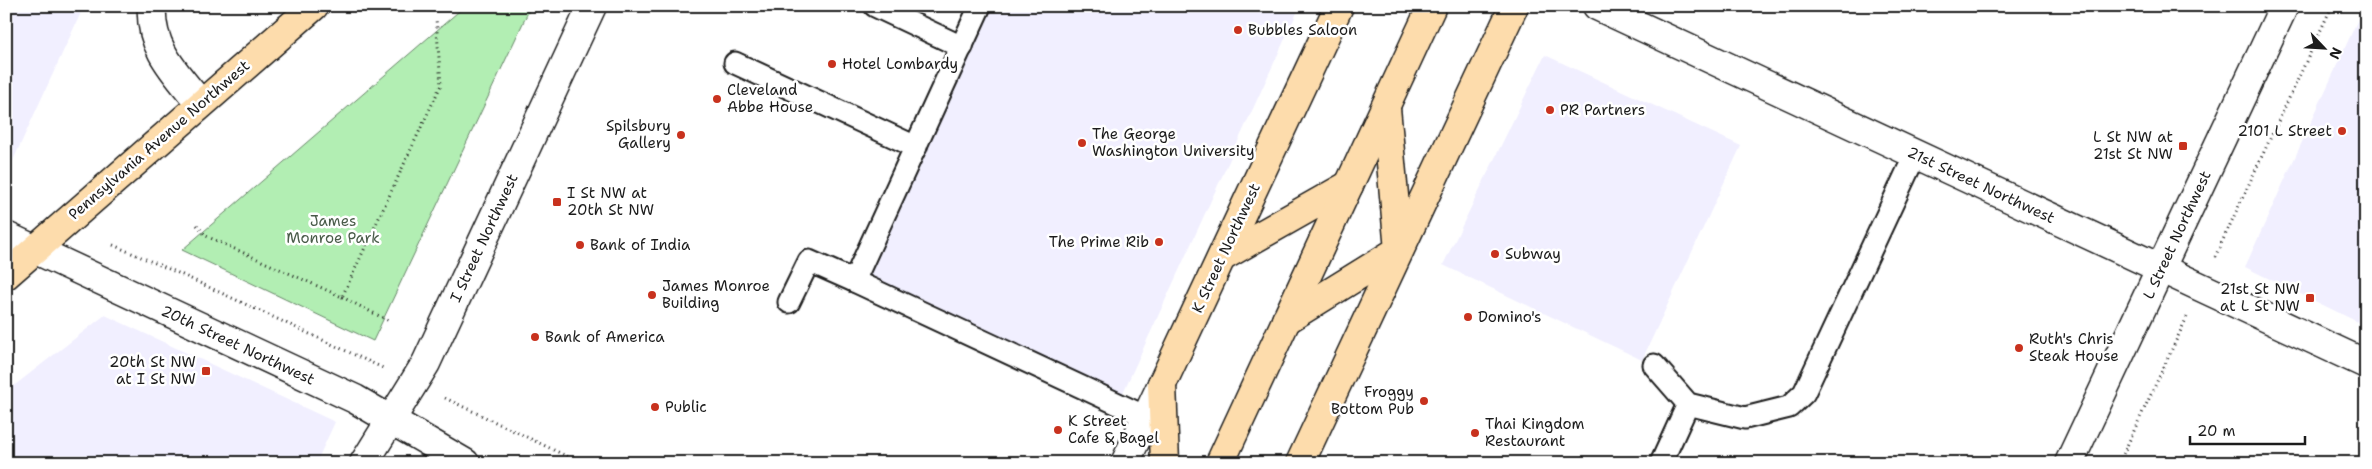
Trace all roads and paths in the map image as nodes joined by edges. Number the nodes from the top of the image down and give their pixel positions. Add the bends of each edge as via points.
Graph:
1 (152, 6) edge
2 (314, 6) edge
3 (592, 6) edge
4 (875, 6) edge
5 (980, 6) edge
6 (1339, 6) edge
7 (1432, 6) edge
8 (1514, 6) edge
9 (1597, 6) edge
10 (2284, 6) edge
11 (2332, 6) edge
12 (436, 18) dead end
13 (962, 47) junction
14 (735, 63) dead end
15 (200, 103) junction
16 (1386, 108) junction
17 (916, 147) junction
18 (1915, 154) junction
19 (1349, 184) junction
20 (2232, 220) dead end
21 (197, 225) dead end
22 (6, 236) edge
23 (34, 249) junction
24 (1399, 250) junction
25 (1222, 257) junction
26 (2160, 269) junction
27 (176, 272) dead end
28 (6, 275) edge
29 (854, 281) junction
30 (342, 297) junction
31 (789, 302) dead end
32 (1286, 320) junction
33 (391, 322) dead end
34 (2173, 347) dead end
35 (354, 354) dead end
36 (2366, 364) edge
37 (1654, 365) dead end
38 (1162, 384) junction
39 (1688, 404) junction
40 (1146, 418) junction
41 (390, 421) junction
42 (497, 423) dead end
43 (364, 463) edge
44 (465, 463) edge
45 (581, 463) edge
46 (1125, 463) edge
47 (1166, 463) edge
48 (1220, 463) edge
49 (1300, 463) edge
50 (1661, 463) edge
51 (2069, 463) edge
52 (2119, 463) edge

1 - 15 street via 154,36 161,54
2 - 15 main road, Pennsylvania Avenue Northwest
3 - 41 street, I Street Northwest via 426,364
4 - 13 lane
5 - 13 lane
6 - 25 main road, K Street Northwest
7 - 16 main road
8 - 24 main road
9 - 18 street, 21st Street Northwest
10 - 26 street, L Street Northwest
11 - 20 path
12 - 30 path via 441,85
13 - 17 lane
14 - 17 lane
15 - 23 main road, Pennsylvania Avenue Northwest
16 - 19 main road
16 - 24 main road
17 - 29 lane
18 - 26 street, 21st Street Northwest
18 - 39 lane via 1804,393 1789,406 1745,418
19 - 25 main road
19 - 32 main road
21 - 30 path via 206,236
22 - 23 street, 20th Street Northwest
23 - 28 main road, Pennsylvania Avenue Northwest
23 - 41 street, 20th Street Northwest via 355,399
24 - 32 main road
24 - 49 main road
25 - 38 main road, K Street Northwest
26 - 36 street, 21st Street Northwest
26 - 51 street, L Street Northwest
27 - 35 path
29 - 31 lane via 809,261
29 - 40 lane
30 - 33 path
32 - 48 main road
34 - 52 path
37 - 39 lane
38 - 40 street, K Street Northwest
38 - 47 main road
39 - 50 lane
40 - 46 street, K Street Northwest
41 - 43 street, I Street Northwest
41 - 44 street, 20th Street Northwest
42 - 45 path

